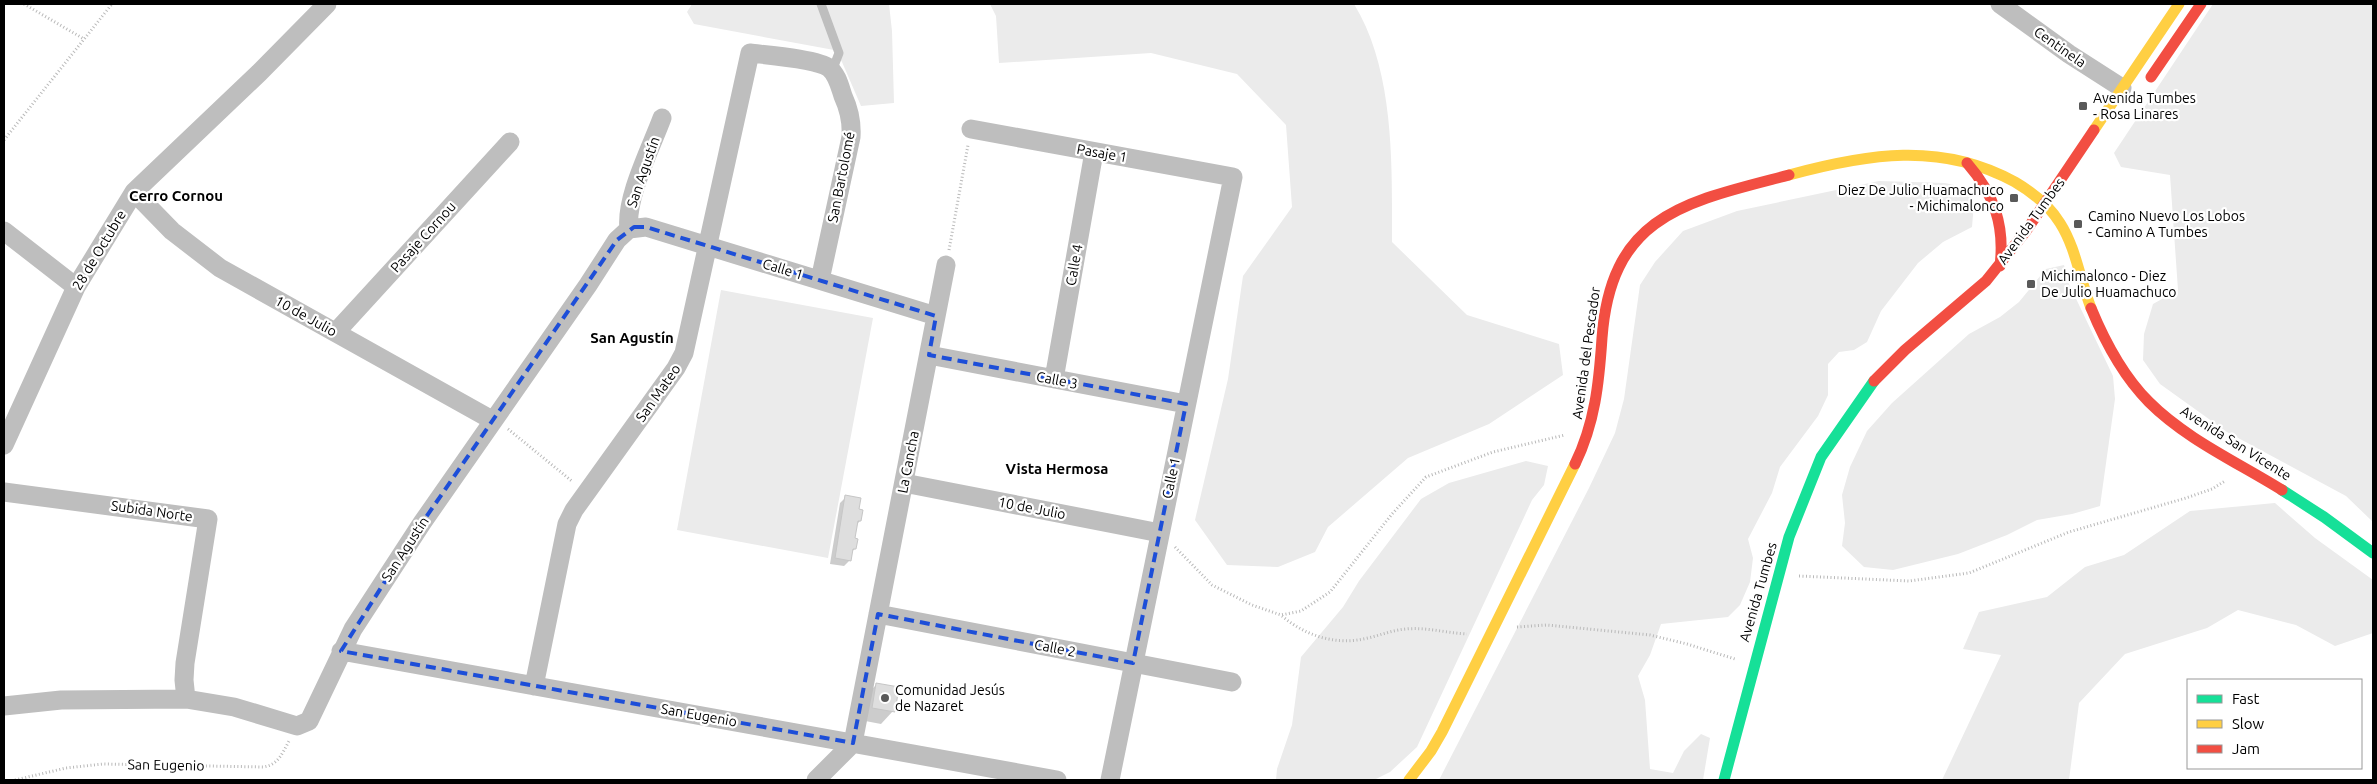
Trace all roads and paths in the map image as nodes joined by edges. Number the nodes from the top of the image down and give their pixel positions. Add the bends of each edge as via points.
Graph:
1 (24, 4) edge
2 (112, 4) edge
3 (327, 4) edge
4 (821, 4) edge
5 (2000, 4) edge
6 (2179, 4) edge
7 (2202, 4) edge
8 (84, 39) junction
9 (832, 71) junction
10 (2146, 84) dead end
11 (2122, 88) junction
12 (662, 118) dead end
13 (971, 130) joint
14 (4, 140) edge
15 (510, 142) dead end
16 (1094, 152) junction
17 (1966, 162) junction
18 (1233, 177) joint
19 (134, 192) junction
20 (2044, 203) junction
21 (2058, 211) junction
22 (2047, 227) dead end
23 (629, 229) junction
24 (4, 231) edge
25 (708, 246) junction
26 (946, 265) joint
27 (2000, 266) junction
28 (820, 280) junction
29 (76, 287) junction
30 (936, 316) junction
31 (336, 332) junction
32 (929, 355) junction
33 (1906, 366) dead end
34 (1054, 379) junction
35 (1186, 404) junction
36 (492, 420) junction
37 (1845, 420) junction
38 (1590, 430) junction
39 (4, 445) edge
40 (2246, 468) junction
41 (904, 483) junction
42 (4, 492) edge
43 (586, 493) junction
44 (1160, 533) junction
45 (2373, 553) edge
46 (1778, 575) junction
47 (878, 614) junction
48 (341, 651) junction
49 (1133, 663) junction
50 (1232, 682) dead end
51 (534, 686) junction
52 (186, 700) junction
53 (4, 706) edge
54 (297, 726) junction
55 (853, 743) junction
56 (15, 780) edge
57 (816, 780) edge
58 (1057, 780) edge
59 (1110, 780) edge
60 (1409, 780) edge
61 (1724, 780) edge

1 - 8 path
2 - 8 path
3 - 19 street, 28 de Octubre
4 - 9 lane via 839,53
5 - 11 street, Centinela
6 - 11 street, Avenida Tumbes
7 - 10 street
8 - 14 path
9 - 25 street, San Mateo via 816,63 750,53
9 - 28 street, San Bartolomé via 847,105 851,137
11 - 20 street, Avenida Tumbes
12 - 23 street, San Agustín via 631,200
13 - 16 street, Pasaje 1
13 - 26 path
15 - 31 street, Pasaje Cornou
16 - 18 street, Pasaje 1
16 - 34 street, Calle 4
17 - 20 street, Avenida del Pescador via 2015,182
17 - 27 street via 1985,184 1999,214 2003,241
17 - 38 street, Avenida del Pescador via 1912,155 1849,160 1699,199 1664,216 1636,240 1610,286
18 - 35 street, Calle 1
19 - 29 street, 28 de Octubre
19 - 31 street, 10 de Julio via 206,259
20 - 21 street, Avenida San Vicente
20 - 27 street, Avenida Tumbes
21 - 22 street, Avenida Tumbes
21 - 40 street, Avenida San Vicente via 2099,328 2120,366 2148,401 2175,424
23 - 25 street, Calle 1 via 646,227
23 - 36 street, San Agustín via 617,240
24 - 29 street
25 - 28 street, Calle 1
25 - 43 street, San Mateo via 680,361
26 - 30 street, La Cancha
27 - 37 street, Avenida Tumbes via 1890,364
28 - 30 street, Calle 1
29 - 39 street, 28 de Octubre
30 - 32 street, La Cancha
31 - 36 street, 10 de Julio
32 - 34 street, Calle 3
32 - 41 street, La Cancha
33 - 37 street, Avenida Tumbes
34 - 35 street, Calle 3
35 - 44 street, Calle 1
36 - 43 path via 513,433
36 - 48 street, San Agustín via 422,522
37 - 46 street, Avenida Tumbes via 1811,478
38 - 44 path via 1493,452 1426,476 1330,592 1300,611 1281,615 1212,585
38 - 60 street, Avenida del Pescador via 1578,461 1442,732
40 - 45 street, Avenida San Vicente via 2333,522
40 - 46 path via 2212,489 2069,532 1969,574 1909,581
41 - 44 street, 10 de Julio
41 - 47 street, La Cancha
42 - 52 street, Subida Norte via 208,519 185,663
43 - 51 street, San Mateo via 564,533
44 - 49 street, Calle 1
46 - 61 street, Avenida Tumbes
47 - 49 street, Calle 2
47 - 55 street, La Cancha
48 - 51 street, San Eugenio
48 - 54 street, San Agustín via 311,717 305,724
49 - 50 street, Calle 2
49 - 59 street, Calle 1
51 - 55 street, San Eugenio
52 - 53 street via 61,700
52 - 54 street via 234,707
54 - 56 path, San Eugenio via 279,759 269,766 103,764 66,768
55 - 57 street
55 - 58 street, San Eugenio

